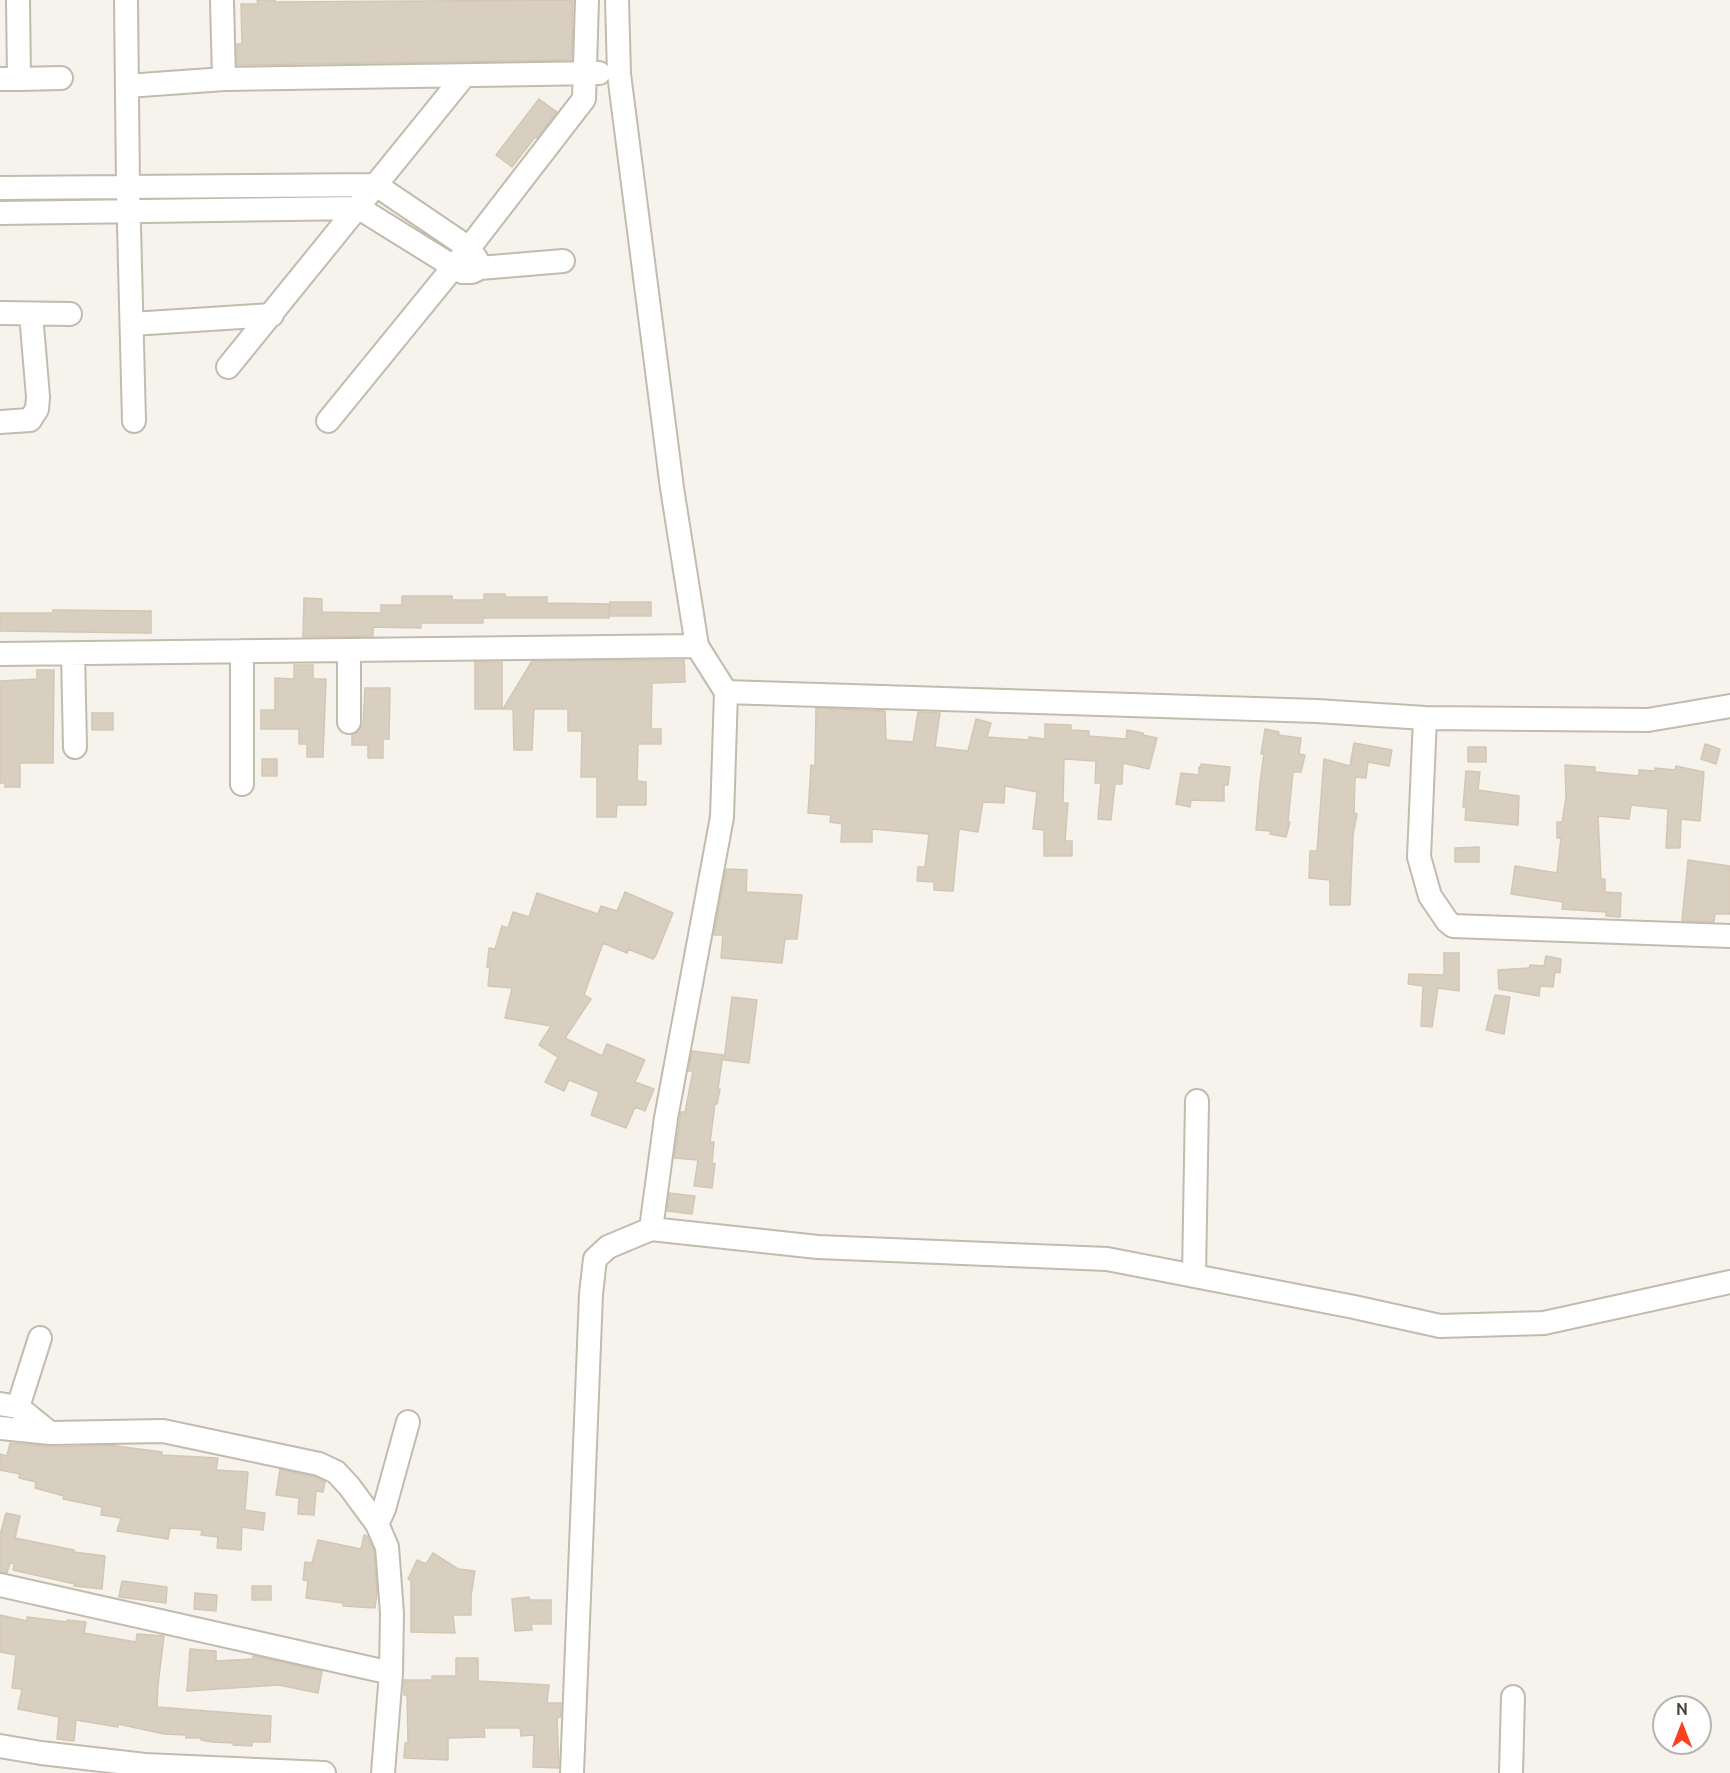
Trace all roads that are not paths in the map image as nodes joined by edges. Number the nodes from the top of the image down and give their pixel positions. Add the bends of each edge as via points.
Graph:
1 (18, 0) edge
2 (126, 0) edge
3 (222, 0) edge
4 (587, 0) edge
5 (617, 0) edge
6 (586, 73) junction
7 (619, 74) junction
8 (464, 76) junction
9 (61, 78) dead end
10 (9, 79) edge
11 (224, 79) junction
12 (127, 86) junction
13 (376, 185) junction
14 (128, 187) junction
15 (0, 188) edge
16 (359, 208) junction
17 (129, 211) junction
18 (0, 213) edge
19 (475, 258) junction
20 (563, 261) dead end
21 (453, 266) junction
22 (0, 313) edge
23 (31, 314) junction
24 (70, 314) dead end
25 (272, 315) junction
26 (132, 324) junction
27 (228, 367) dead end
28 (0, 422) edge
29 (134, 422) dead end
30 (328, 422) dead end
31 (697, 646) junction
32 (349, 650) junction
33 (242, 651) junction
34 (73, 653) junction
35 (0, 654) edge
36 (726, 692) junction
37 (1730, 706) edge
38 (1425, 718) junction
39 (349, 722) dead end
40 (75, 747) dead end
41 (242, 784) dead end
42 (1730, 936) edge
43 (1197, 1101) dead end
44 (651, 1229) junction
45 (1194, 1276) junction
46 (1730, 1282) edge
47 (40, 1338) dead end
48 (9, 1406) edge
49 (408, 1422) dead end
50 (0, 1428) edge
51 (50, 1433) junction
52 (376, 1514) junction
53 (0, 1585) edge
54 (391, 1673) junction
55 (1514, 1697) dead end
56 (0, 1746) edge
57 (144, 1769) edge
58 (324, 1773) edge
59 (383, 1773) edge
60 (572, 1773) edge
61 (1511, 1773) edge

1 - 10 street
2 - 12 street
3 - 11 street
4 - 6 street
5 - 7 street
6 - 7 street
6 - 8 street
6 - 19 street via 584,99
7 - 31 street via 672,488
8 - 11 street
8 - 13 street
9 - 10 street
11 - 12 street
12 - 14 street
13 - 14 street
13 - 16 street
13 - 19 street
14 - 15 street
14 - 17 street
16 - 17 street
16 - 21 street
16 - 25 street
17 - 18 street
17 - 26 street
19 - 20 street
19 - 21 street via 467,273
21 - 30 street
22 - 23 street
23 - 24 street
23 - 28 street via 37,409 30,420
25 - 26 street
25 - 27 street
26 - 29 street
31 - 32 street
31 - 36 street
32 - 33 street
32 - 39 street
33 - 34 street
33 - 41 street
34 - 35 street
34 - 40 street
36 - 38 street
36 - 44 street via 722,817 665,1128
37 - 38 street via 1648,720
38 - 42 street via 1419,857 1430,896 1453,926
43 - 45 street
44 - 45 street via 818,1247 1107,1259
44 - 60 street via 608,1247 595,1259
45 - 46 street via 1440,1326 1544,1323
47 - 48 street
48 - 51 street
49 - 52 street via 390,1485
50 - 51 street
51 - 52 street via 163,1431 319,1464 336,1472
52 - 54 street via 387,1547 391,1581
53 - 54 street
54 - 59 street
55 - 61 street
56 - 57 street
57 - 58 street

